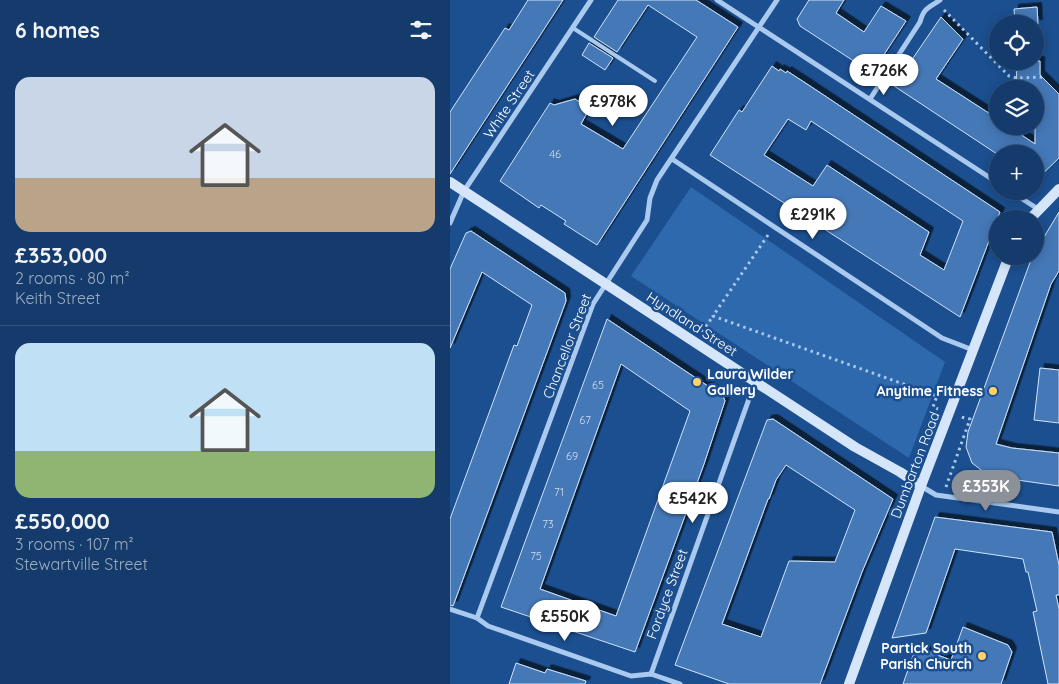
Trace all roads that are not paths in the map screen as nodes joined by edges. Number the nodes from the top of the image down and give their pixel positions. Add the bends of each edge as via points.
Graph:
1 (591, 0) edge
2 (717, 0) edge
3 (777, 0) edge
4 (938, 1) edge
5 (573, 28) junction
6 (759, 28) junction
7 (655, 81) dead end
8 (870, 99) junction
9 (672, 159) junction
10 (989, 177) edge
11 (450, 182) edge
12 (1059, 189) edge
13 (464, 191) junction
14 (1024, 200) edge
15 (1038, 209) joint
16 (450, 223) edge
17 (1006, 265) edge
18 (605, 284) junction
19 (974, 350) junction
20 (755, 381) junction
21 (921, 486) junction
22 (1059, 512) edge
23 (450, 608) edge
24 (477, 618) junction
25 (651, 674) junction
26 (680, 684) edge
27 (850, 684) edge

1 - 5 street, White Street
2 - 6 street
3 - 6 street, Chancellor Street
4 - 8 street via 922,13 920,22
5 - 7 lane
5 - 13 street, White Street
6 - 8 street
6 - 9 street, Chancellor Street
8 - 10 street
9 - 18 street, Chancellor Street via 653,189 647,220
9 - 19 street via 942,338
11 - 13 street, Hyndland Street
12 - 15 street
13 - 16 street, White Street
13 - 18 street, Hyndland Street
14 - 15 street
17 - 19 street, Dumbarton Road
18 - 20 street, Hyndland Street
18 - 24 street, Chancellor Street via 594,304
19 - 21 street, Dumbarton Road
20 - 21 street, Hyndland Street
20 - 25 street, Fordyce Street
21 - 22 street via 936,495
21 - 27 street, Dumbarton Road
23 - 24 street
24 - 25 street via 488,626 632,676
25 - 26 street

